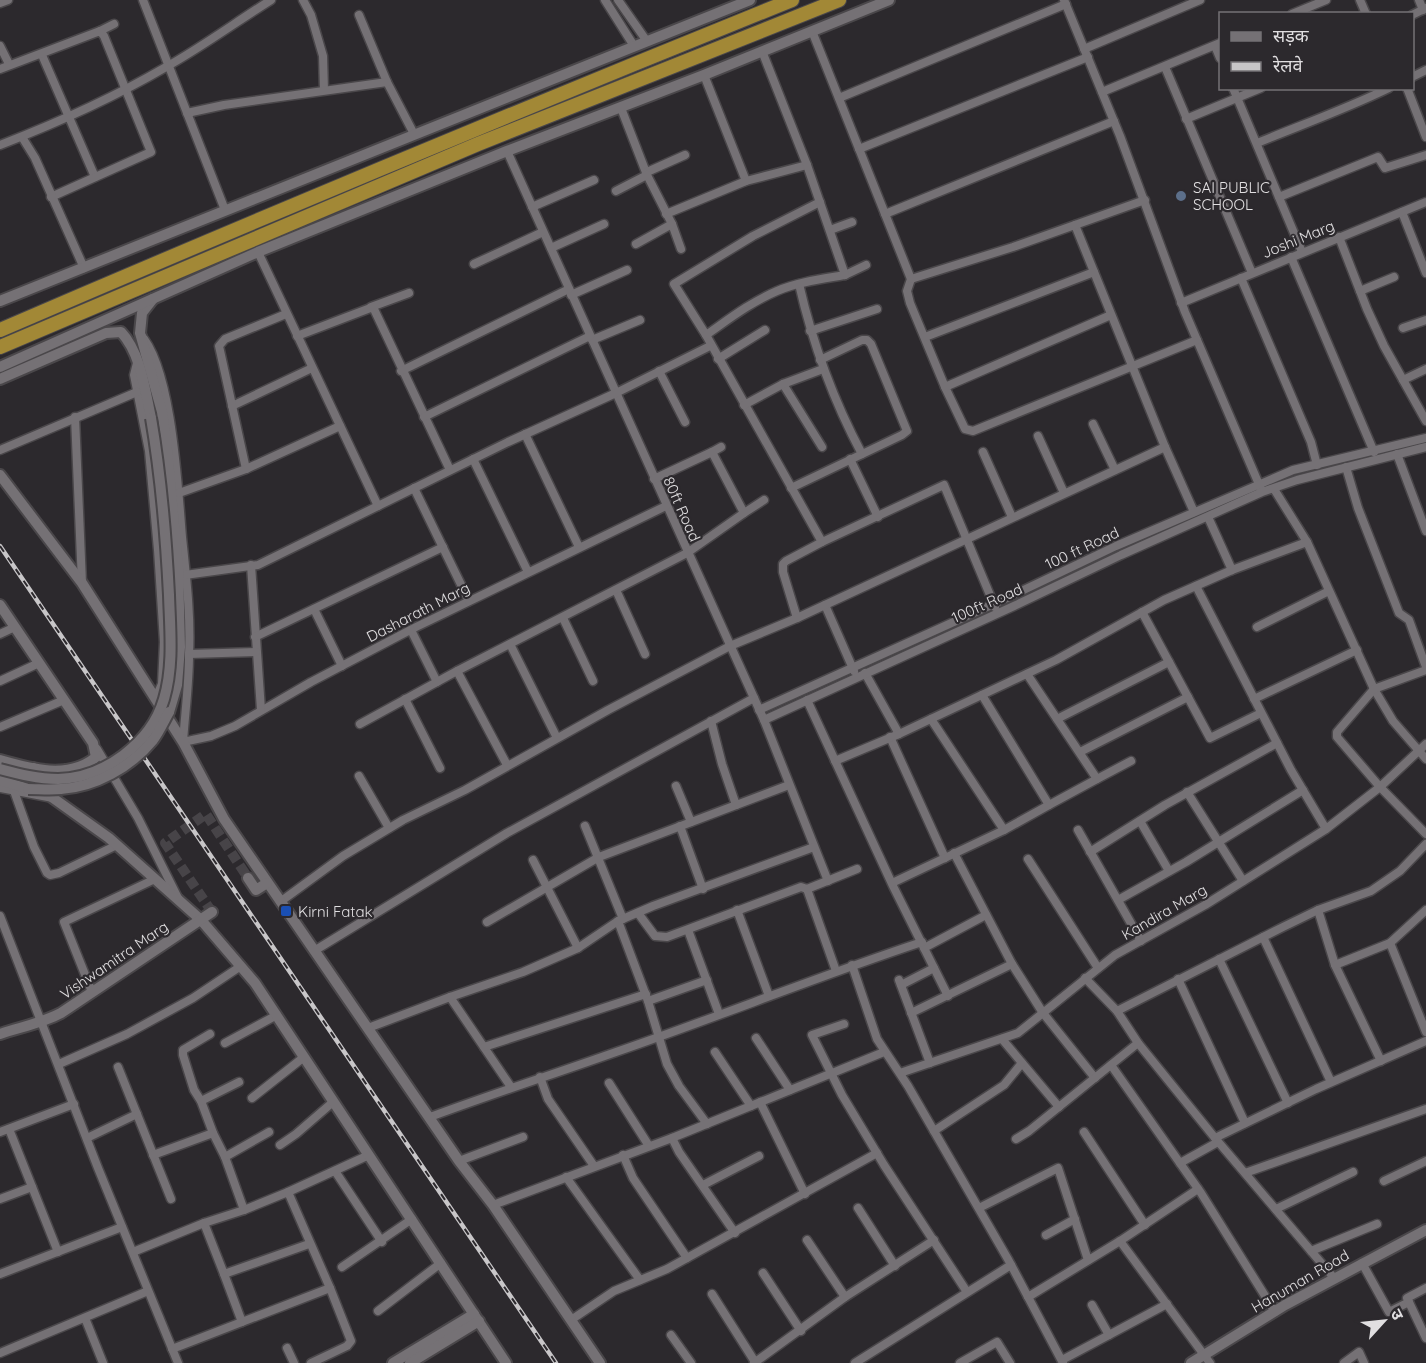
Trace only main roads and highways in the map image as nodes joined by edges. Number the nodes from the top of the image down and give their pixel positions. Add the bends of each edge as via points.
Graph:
1 (792, 0) edge
2 (839, 0) edge
3 (0, 330) edge
4 (0, 347) edge

1 - 3 highway via 531,105
2 - 4 highway via 478,144

